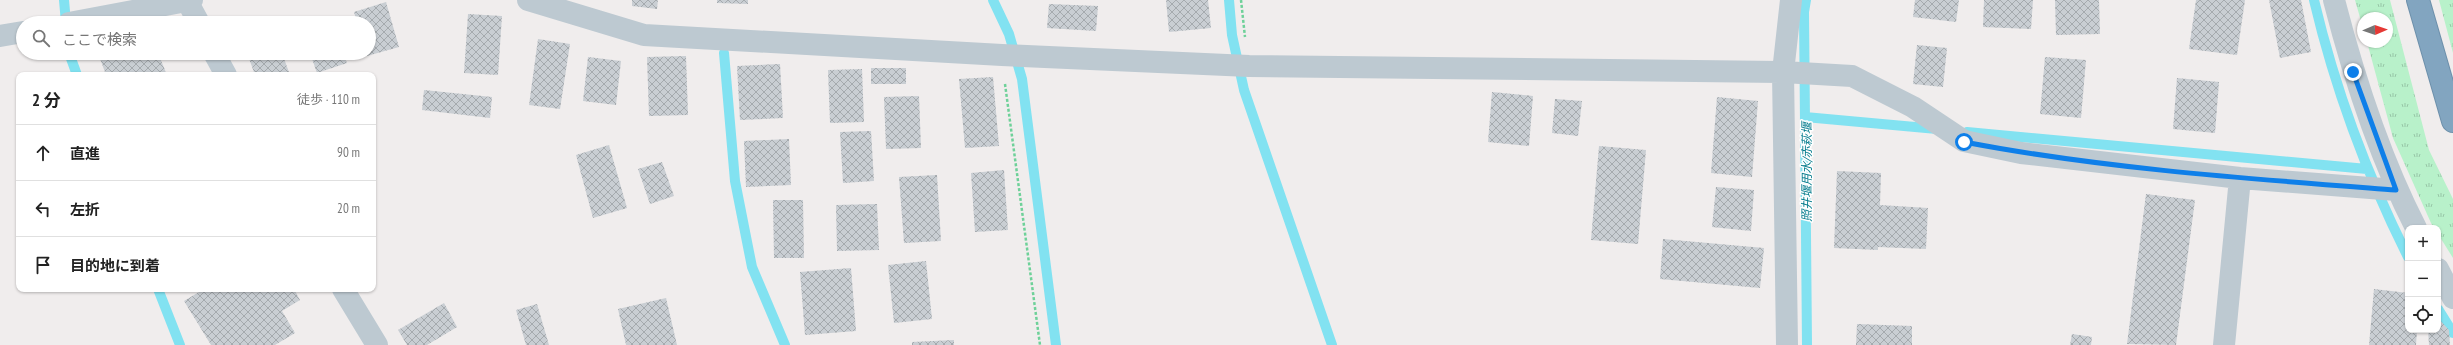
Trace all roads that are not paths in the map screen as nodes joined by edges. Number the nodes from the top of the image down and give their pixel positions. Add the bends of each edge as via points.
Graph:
1 (190, 0) edge
2 (528, 0) edge
3 (1791, 0) edge
4 (2334, 0) edge
5 (2418, 0) edge
6 (106, 16) edge
7 (196, 16) edge
8 (16, 33) edge
9 (0, 36) edge
10 (218, 60) edge
11 (224, 72) edge
12 (1783, 72) junction
13 (2453, 121) edge
14 (2240, 178) junction
15 (2396, 190) junction
16 (2414, 225) edge
17 (2441, 275) edge
18 (345, 292) edge
19 (2453, 298) edge
20 (377, 345) edge
21 (1787, 345) edge
22 (2224, 345) edge

1 - 6 street
1 - 7 street
2 - 12 street via 644,35 1248,66
3 - 12 street
4 - 15 street via 2353,72
5 - 13 highway
8 - 9 street
10 - 11 street
12 - 14 street via 1852,76 1913,107 1964,142 2022,153
12 - 21 street
14 - 15 street
14 - 22 street
15 - 16 street
17 - 19 street
18 - 20 street

